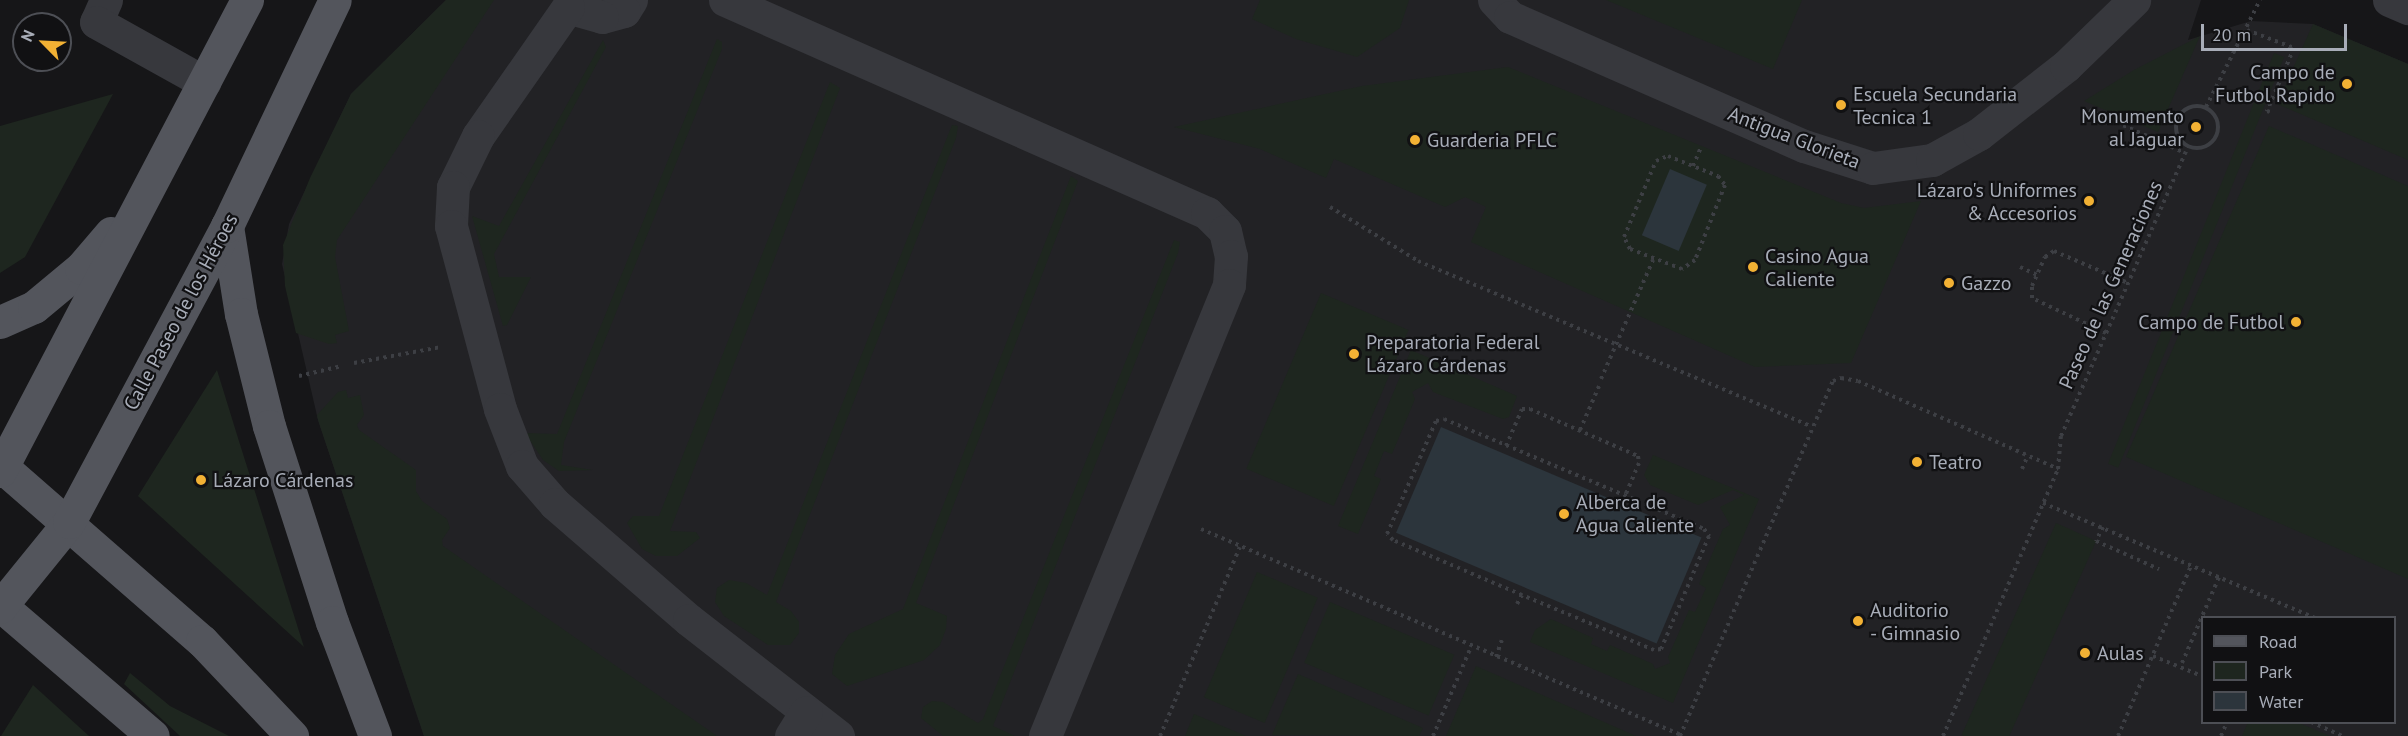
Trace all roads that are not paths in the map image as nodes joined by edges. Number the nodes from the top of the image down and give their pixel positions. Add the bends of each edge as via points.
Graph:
1 (106, 0) edge
2 (247, 0) edge
3 (631, 0) edge
4 (725, 0) edge
5 (1494, 0) edge
6 (2134, 0) edge
7 (2390, 0) edge
8 (338, 1) edge
9 (2408, 8) edge
10 (204, 82) junction
11 (146, 194) junction
12 (227, 226) junction
13 (0, 322) edge
14 (1, 468) edge
15 (69, 522) junction
16 (0, 606) edge
17 (798, 724) edge
18 (378, 733) edge
19 (153, 736) edge
20 (292, 736) edge
21 (838, 736) edge
22 (1045, 736) edge

1 - 10 street via 96,22
2 - 10 main road
3 - 17 street via 624,11 602,17 568,7 478,136 453,187 451,226 500,409 522,466 555,504
4 - 22 street via 1207,213 1226,231 1231,256 1228,285
5 - 6 street, Antigua Glorieta via 1520,22 1804,146 1873,168 1932,160 1979,134 2066,66
7 - 9 street
8 - 12 main road, Calle Paseo de los Héroes
10 - 11 main road
11 - 13 main road via 81,268 33,307
11 - 14 main road
12 - 15 main road, Calle Paseo de los Héroes
12 - 18 main road via 241,314 269,426 332,622
14 - 15 main road
15 - 16 main road, Calle Paseo de los Héroes
15 - 20 main road via 202,641
16 - 19 main road
17 - 21 street

